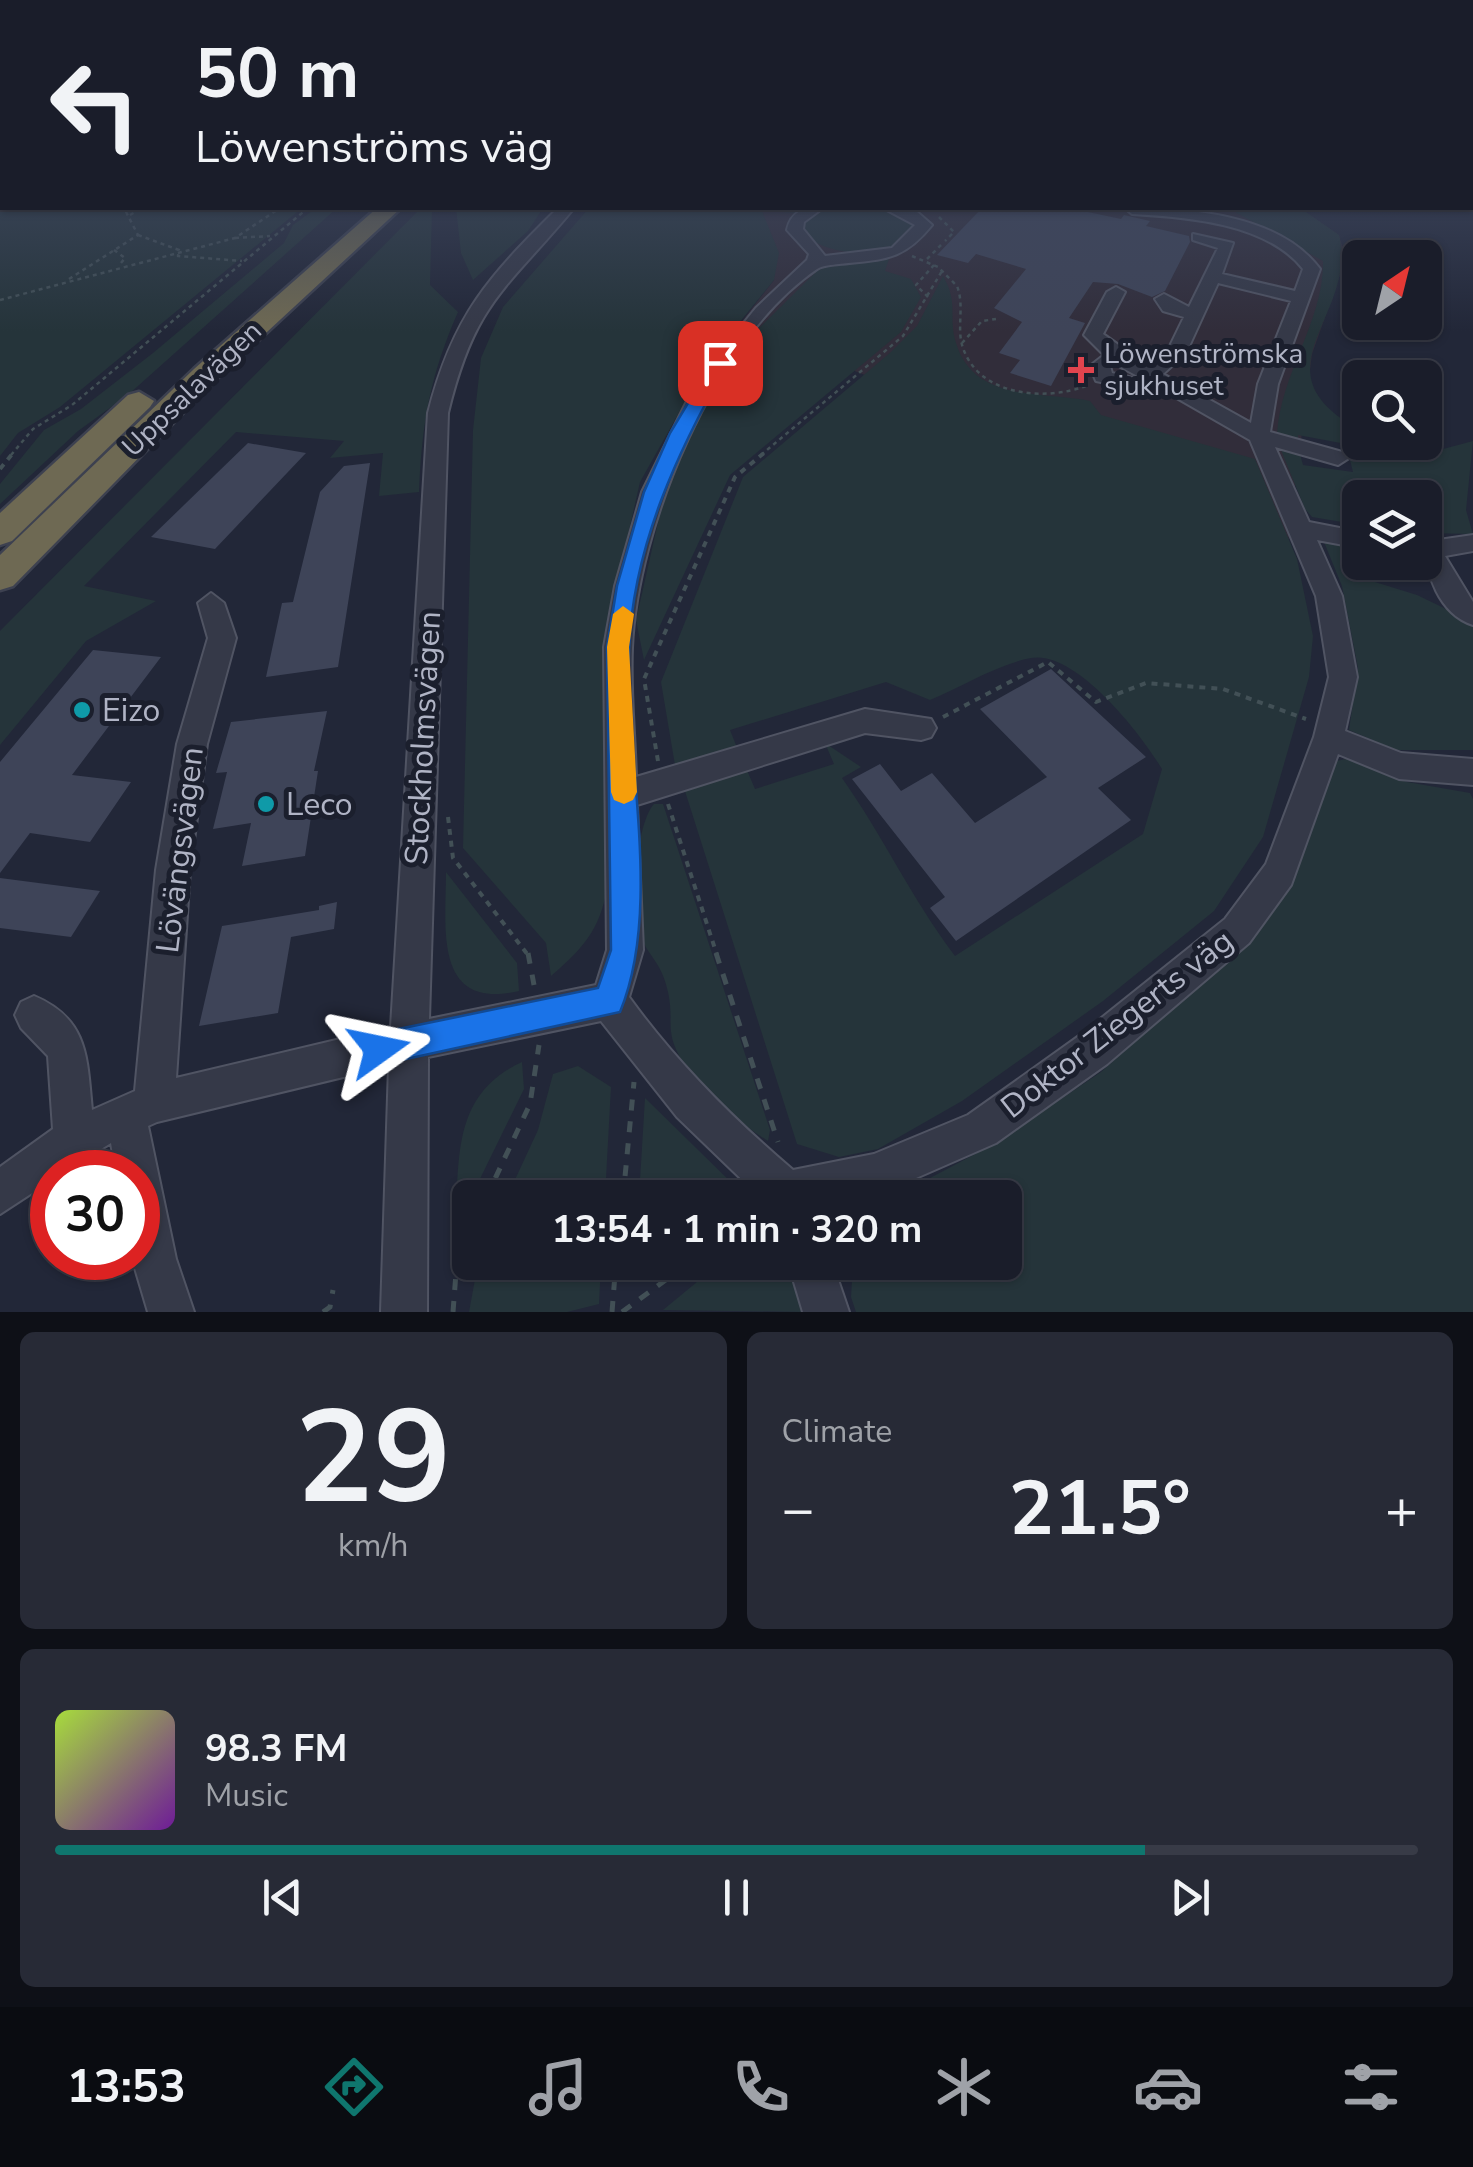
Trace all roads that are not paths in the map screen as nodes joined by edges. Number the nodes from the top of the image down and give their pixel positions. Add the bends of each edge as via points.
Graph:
1 (359, 210) edge
2 (388, 210) edge
3 (564, 210) edge
4 (812, 210) edge
5 (897, 210) edge
6 (1135, 210) edge
7 (1219, 210) edge
8 (1247, 230) junction
9 (1199, 237) dead end
10 (809, 252) junction
11 (1214, 277) junction
12 (1116, 292) dead end
13 (1164, 299) dead end
14 (1304, 299) junction
15 (1195, 314) junction
16 (1120, 359) junction
17 (1152, 376) junction
18 (1179, 393) junction
19 (1259, 436) junction
20 (1338, 458) dead end
21 (1300, 529) junction
22 (0, 533) edge
23 (1342, 537) edge
24 (1473, 543) edge
25 (1442, 549) edge
26 (0, 577) edge
27 (1442, 577) edge
28 (211, 603) dead end
29 (1473, 615) edge
30 (921, 728) road end
31 (1330, 733) junction
32 (1469, 778) edge
33 (624, 796) junction
34 (609, 1001) junction
35 (34, 1015) dead end
36 (409, 1042) junction
37 (140, 1109) junction
38 (74, 1139) junction
39 (138, 1150) edge
40 (771, 1180) edge
41 (853, 1180) edge
42 (0, 1193) edge
43 (160, 1267) edge
44 (816, 1280) edge
45 (171, 1312) edge
46 (404, 1312) edge
47 (826, 1312) edge

1 - 22 highway, Uppsalavägen via 161,380
2 - 26 highway, Uppsalavägen via 204,375
3 - 36 street, Stockholmsvägen via 478,300 448,363 438,413
4 - 10 street via 795,230
5 - 10 street via 930,221 896,252
6 - 8 street via 1160,220
7 - 8 street
8 - 14 street via 1306,256 1312,269
9 - 11 street via 1227,246
10 - 33 street via 704,385 654,492 618,647
11 - 14 street
11 - 15 street
12 - 16 street via 1093,335
13 - 15 street via 1169,308
14 - 19 street via 1268,384
15 - 17 street via 1176,353
16 - 17 street
16 - 18 street via 1105,360 1103,377
17 - 18 street
18 - 19 street
19 - 20 street
19 - 21 street, Doktor Ziegerts väg
21 - 23 street
21 - 31 street, Doktor Ziegerts väg via 1330,596 1343,677
24 - 25 street
27 - 29 street via 1457,604
28 - 37 street, Lövängsvägen via 222,638 192,744
30 - 33 street via 865,721
31 - 32 street via 1399,766
31 - 41 street, Doktor Ziegerts väg via 1279,874 1237,931 982,1130
33 - 34 street via 625,950
34 - 36 street
34 - 40 street via 720,1136
35 - 38 street via 67,1047
36 - 37 street
36 - 46 street, Stockholmsvägen
37 - 38 street
37 - 39 street, Lövängsvägen
38 - 42 street
43 - 45 street, Lövängsvägen
44 - 47 street

